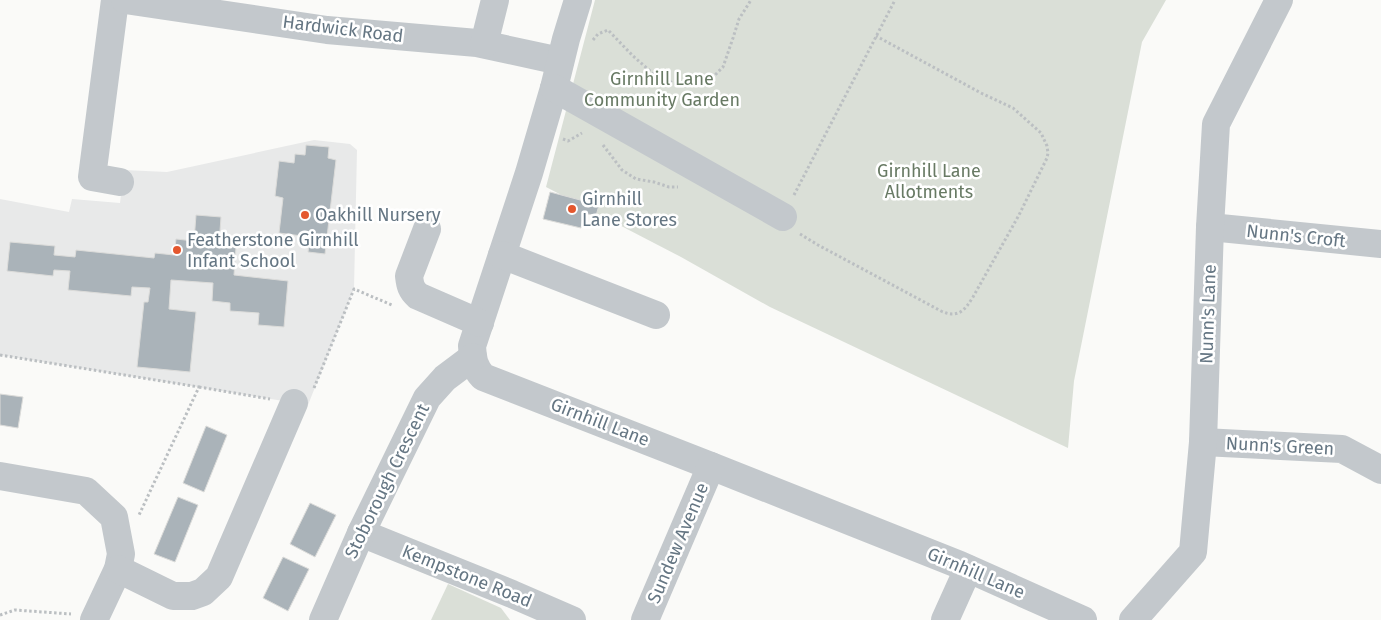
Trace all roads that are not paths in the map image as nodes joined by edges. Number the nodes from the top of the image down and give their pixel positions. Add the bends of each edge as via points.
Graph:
1 (115, 0) edge
2 (125, 0) edge
3 (495, 0) edge
4 (578, 0) edge
5 (1280, 0) edge
6 (198, 6) edge
7 (484, 44) junction
8 (563, 50) junction
9 (554, 88) junction
10 (120, 182) dead end
11 (783, 217) road end
12 (1210, 227) junction
13 (427, 229) dead end
14 (1381, 244) edge
15 (502, 255) junction
16 (656, 315) dead end
17 (480, 323) junction
18 (473, 358) junction
19 (294, 403) road end
20 (1203, 442) junction
21 (711, 466) junction
22 (1381, 470) edge
23 (0, 476) edge
24 (361, 533) junction
25 (118, 569) junction
26 (968, 569) junction
27 (95, 618) edge
28 (323, 620) edge
29 (572, 620) edge
30 (645, 620) edge
31 (945, 620) edge
32 (1082, 620) edge
33 (1134, 620) edge

1 - 10 street via 92,177
2 - 6 street, Hardwick Road
3 - 7 street
4 - 8 street
5 - 12 street, Nunn's Lane via 1216,124
6 - 7 street, Hardwick Road via 327,30
7 - 8 street, Hardwick Road
8 - 9 street
9 - 11 street
9 - 15 street
12 - 14 street, Nunn's Croft
12 - 20 street, Nunn's Lane
13 - 17 street via 409,276 413,291
15 - 16 street
15 - 17 street
17 - 18 street via 472,346
18 - 21 street, Girnhill Lane via 483,377
18 - 24 street, Stoborough Crescent via 445,378 427,398
19 - 25 street via 219,578 204,592 173,596
20 - 22 street, Nunn's Green via 1342,449
20 - 33 street, Nunn's Lane via 1193,552
21 - 26 street, Girnhill Lane
21 - 30 street, Sundew Avenue
23 - 25 street via 86,491 114,517 121,554
24 - 28 street, Stoborough Crescent
24 - 29 street, Kempstone Road
25 - 27 street
26 - 31 street
26 - 32 street, Girnhill Lane

